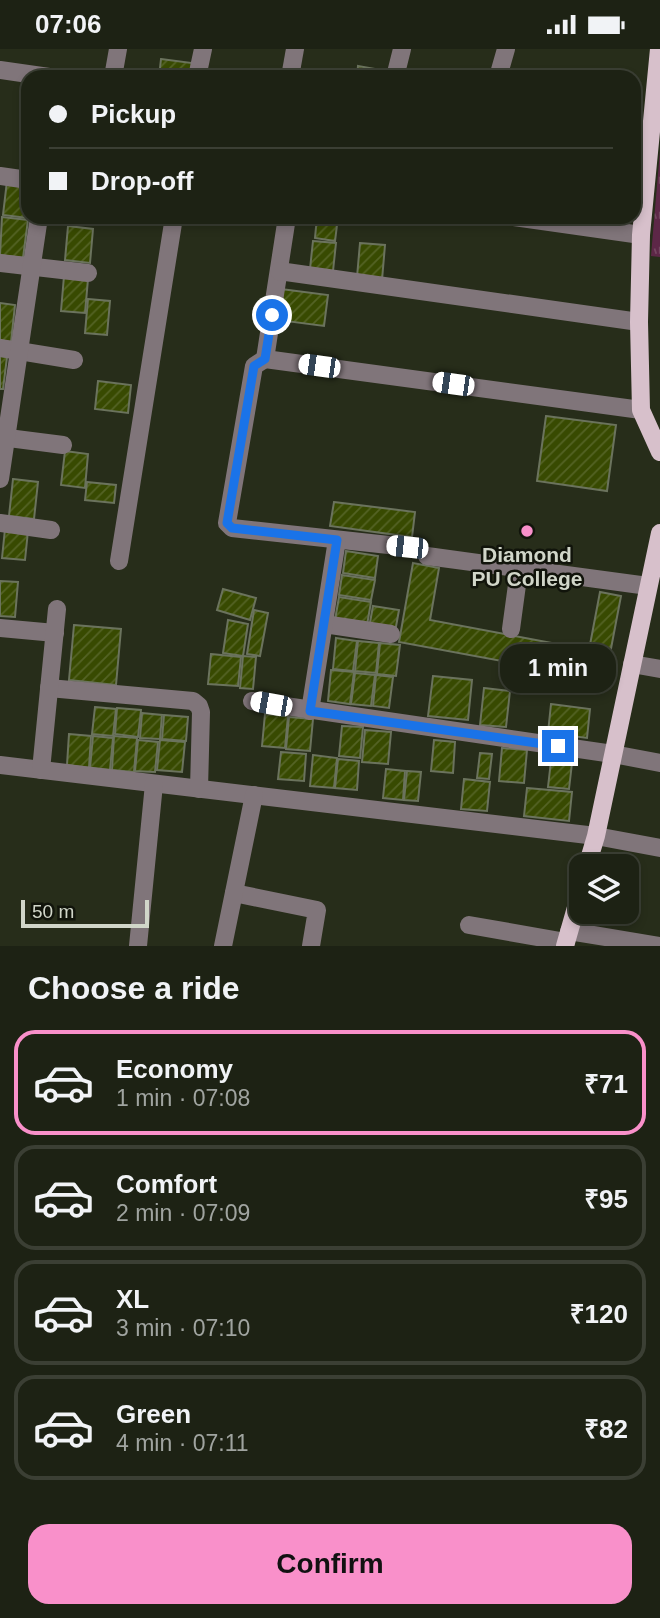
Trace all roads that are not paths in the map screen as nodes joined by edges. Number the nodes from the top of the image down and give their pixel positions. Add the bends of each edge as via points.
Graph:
1 (118, 49) edge
2 (203, 49) edge
3 (295, 49) edge
4 (402, 49) edge
5 (506, 49) edge
6 (659, 49) edge
7 (0, 70) edge
8 (114, 70) edge
9 (198, 70) edge
10 (291, 70) edge
11 (397, 70) edge
12 (500, 70) edge
13 (21, 73) edge
14 (0, 176) edge
15 (21, 179) edge
16 (641, 206) edge
17 (38, 224) edge
18 (173, 224) edge
19 (286, 224) edge
20 (639, 224) edge
21 (0, 263) edge
22 (32, 267) junction
23 (279, 271) junction
24 (88, 273) dead end
25 (639, 323) junction
26 (0, 348) edge
27 (19, 351) junction
28 (265, 359) junction
29 (74, 360) dead end
30 (641, 410) junction
31 (656, 435) edge
32 (3, 438) edge
33 (62, 445) dead end
34 (660, 452) edge
35 (0, 479) edge
36 (0, 523) edge
37 (51, 530) dead end
38 (660, 533) edge
39 (337, 540) junction
40 (407, 547) dead end
41 (426, 556) dead end
42 (119, 561) dead end
43 (519, 570) junction
44 (648, 586) junction
45 (57, 608) dead end
46 (324, 624) junction
47 (0, 628) edge
48 (511, 629) dead end
49 (55, 633) junction
50 (391, 634) dead end
51 (632, 664) junction
52 (660, 669) edge
53 (49, 688) junction
54 (252, 701) dead end
55 (310, 711) junction
56 (613, 754) junction
57 (660, 763) edge
58 (0, 765) edge
59 (41, 770) junction
60 (153, 784) junction
61 (199, 789) junction
62 (254, 795) junction
63 (596, 836) junction
64 (660, 848) edge
65 (591, 854) edge
66 (234, 893) junction
67 (469, 925) dead end
68 (567, 940) edge
69 (138, 946) edge
70 (223, 946) edge
71 (312, 946) edge
72 (660, 946) edge

1 - 8 street
2 - 9 street
3 - 10 street
4 - 11 street
5 - 12 street
6 - 16 main road
7 - 13 street
14 - 15 street
17 - 22 street
18 - 42 street
19 - 23 street
20 - 25 main road
21 - 22 street
22 - 24 street
22 - 27 street
23 - 25 street
23 - 28 street
25 - 30 main road
26 - 27 street
27 - 29 street
27 - 32 street
28 - 30 street
28 - 39 street via 254,366 227,523 232,528
30 - 31 main road
31 - 34 main road
32 - 33 street
32 - 35 street
36 - 37 street
38 - 44 main road
39 - 40 street
39 - 46 street
41 - 43 street
43 - 44 street
43 - 48 street
44 - 51 main road
45 - 49 street
46 - 50 street
46 - 55 street
47 - 49 street
49 - 53 street
51 - 52 street
51 - 56 main road
53 - 59 street
53 - 61 street via 193,701 201,712
54 - 55 street
55 - 56 street
56 - 57 street
56 - 63 main road
58 - 59 street
59 - 60 street
60 - 61 street
60 - 69 street
61 - 62 street
62 - 63 street
62 - 66 street
63 - 64 street
63 - 65 main road
66 - 70 street
66 - 71 street via 317,910
67 - 68 street
68 - 72 street

